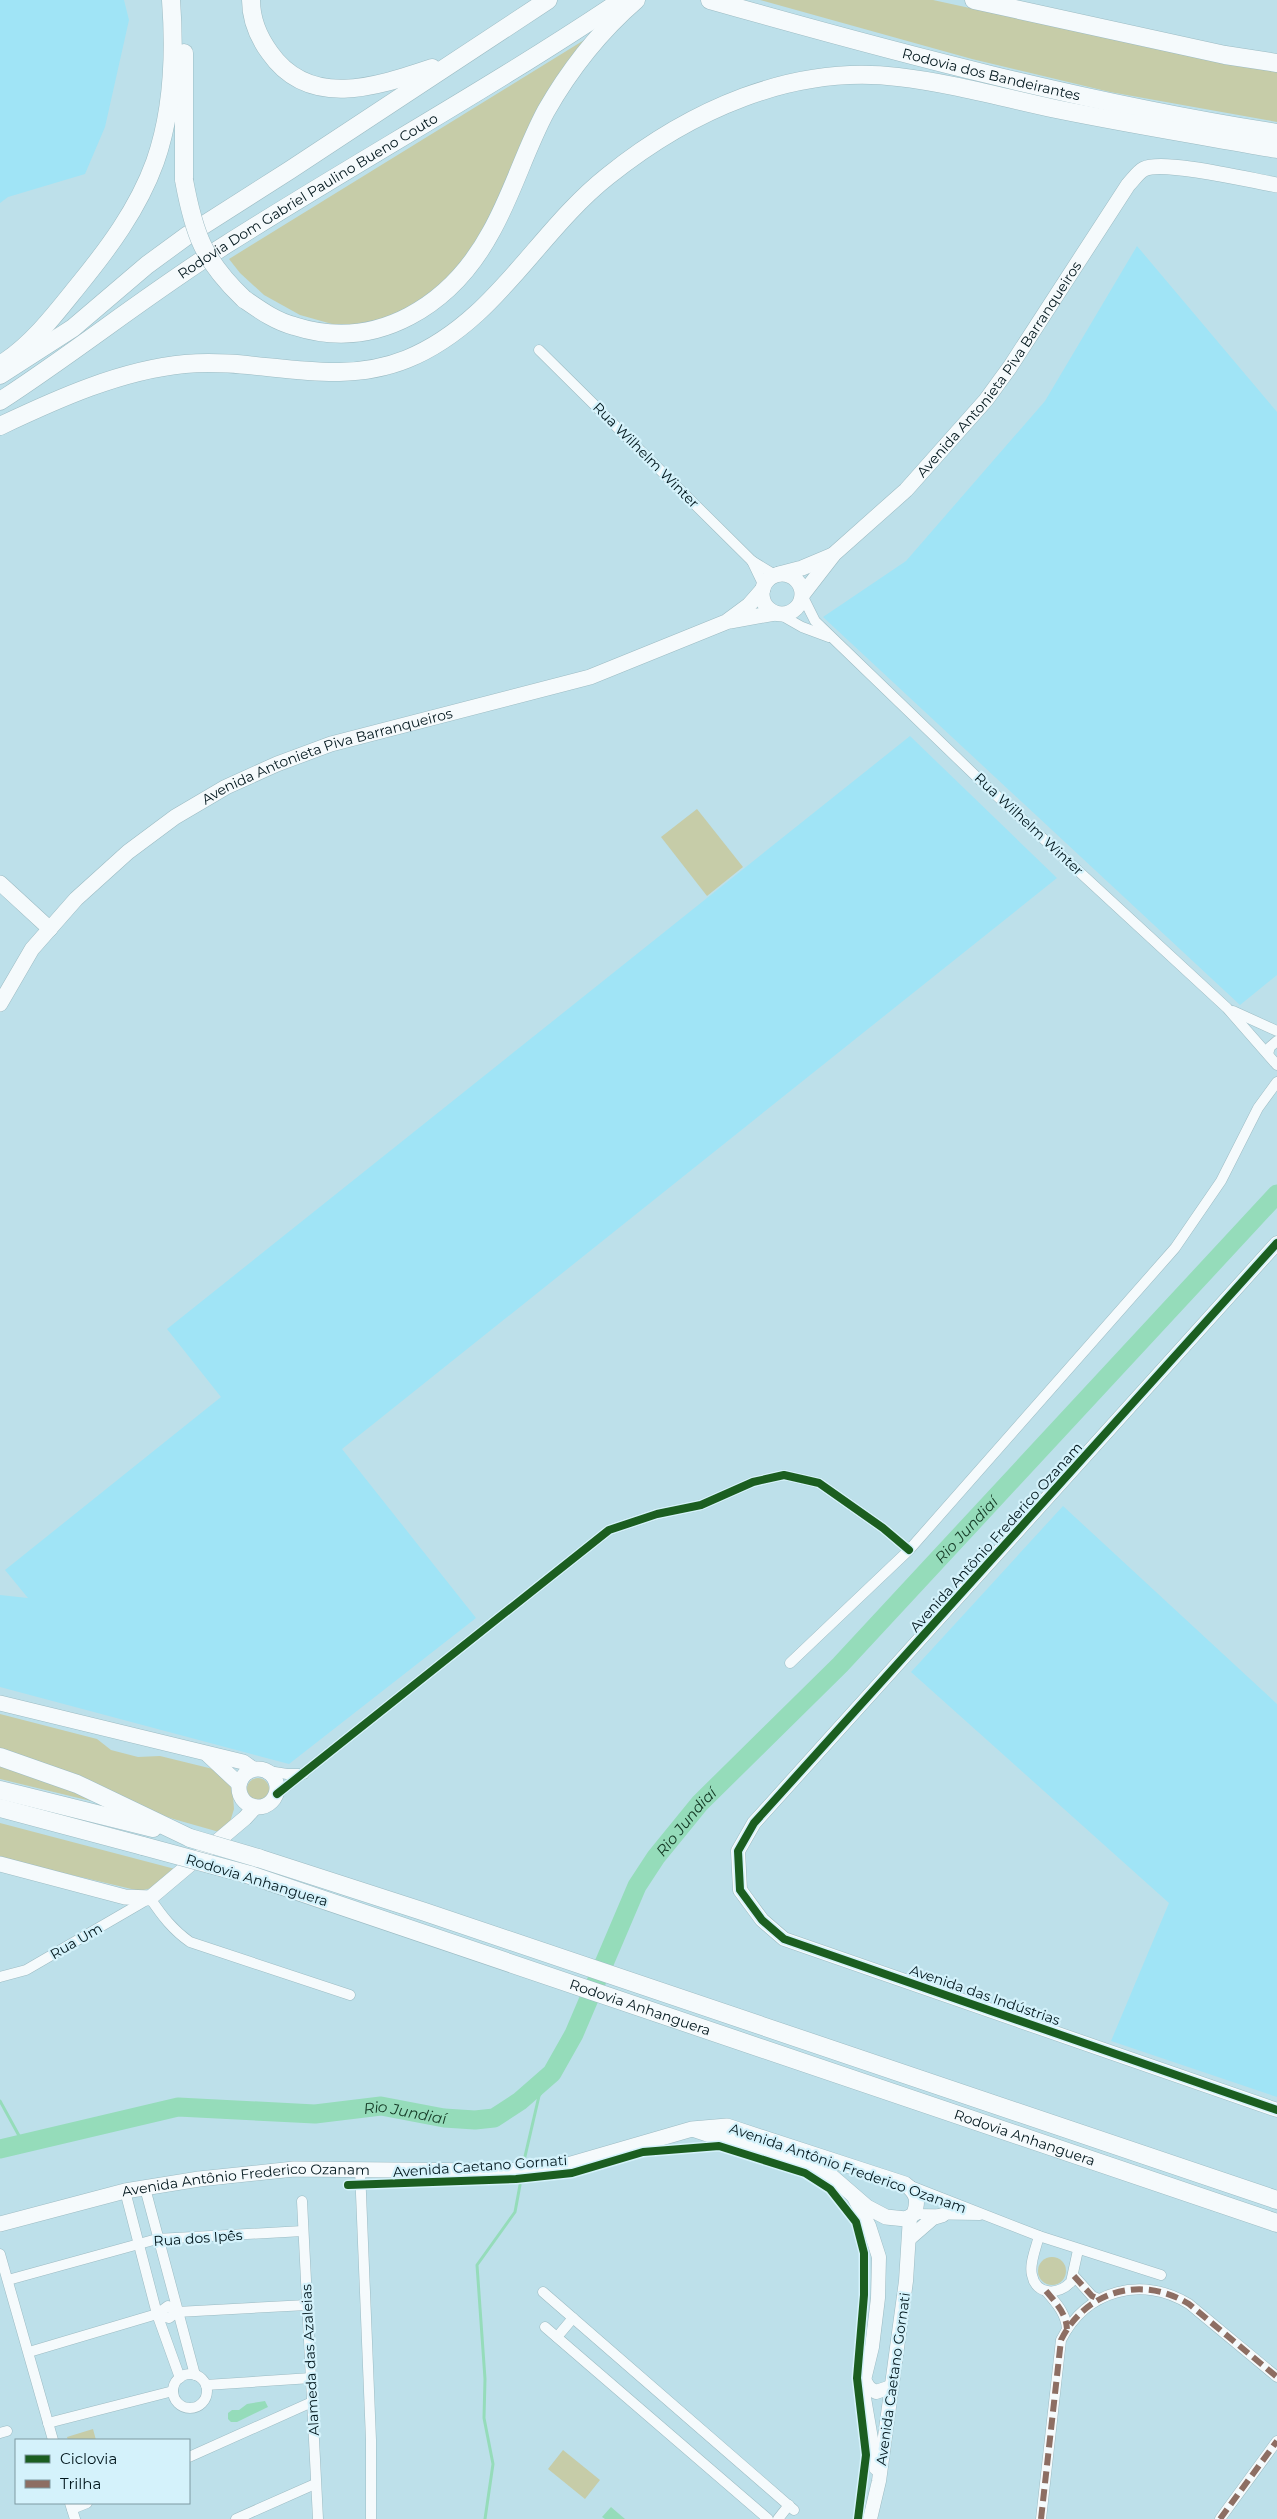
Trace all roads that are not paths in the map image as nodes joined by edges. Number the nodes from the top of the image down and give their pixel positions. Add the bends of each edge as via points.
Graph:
1 (171, 0) edge
2 (179, 0) edge
3 (251, 0) edge
4 (548, 0) edge
5 (622, 0) edge
6 (636, 0) edge
7 (974, 0) edge
8 (715, 1) edge
9 (451, 62) junction
10 (1277, 63) edge
11 (1277, 133) edge
12 (1277, 148) edge
13 (1277, 185) edge
14 (540, 350) dead end
15 (0, 364) edge
16 (0, 375) edge
17 (0, 401) edge
18 (0, 426) edge
19 (834, 554) junction
20 (752, 561) junction
21 (777, 575) junction
22 (763, 588) junction
23 (803, 595) junction
24 (778, 614) junction
25 (726, 622) junction
26 (833, 638) junction
27 (0, 883) edge
28 (50, 929) junction
29 (0, 1004) edge
30 (1227, 1008) junction
31 (1277, 1031) edge
32 (1277, 1041) edge
33 (1268, 1054) junction
34 (1277, 1065) edge
35 (1277, 1082) edge
36 (1277, 1243) edge
37 (909, 1550) junction
38 (790, 1663) dead end
39 (0, 1703) edge
40 (207, 1754) junction
41 (0, 1757) edge
42 (261, 1770) junction
43 (304, 1774) junction
44 (0, 1790) edge
45 (240, 1790) junction
46 (277, 1794) junction
47 (255, 1807) junction
48 (0, 1808) edge
49 (233, 1828) junction
50 (190, 1838) junction
51 (738, 1851) joint
52 (0, 1864) edge
53 (150, 1898) junction
54 (0, 1977) edge
55 (350, 1996) dead end
56 (1277, 2110) edge
57 (692, 2129) junction
58 (798, 2148) junction
59 (788, 2161) junction
60 (360, 2168) junction
61 (871, 2172) junction
62 (905, 2184) junction
63 (145, 2188) junction
64 (125, 2191) junction
65 (852, 2193) junction
66 (1277, 2200) edge
67 (302, 2201) dead end
68 (943, 2215) junction
69 (986, 2215) junction
70 (912, 2216) junction
71 (1277, 2223) edge
72 (0, 2224) edge
73 (303, 2230) junction
74 (1039, 2236) junction
75 (910, 2238) junction
76 (157, 2239) junction
77 (139, 2243) junction
78 (1078, 2250) junction
79 (0, 2254) edge
80 (1161, 2275) dead end
81 (1074, 2276) junction
82 (8, 2280) junction
83 (1046, 2291) junction
84 (543, 2292) dead end
85 (1099, 2299) junction
86 (307, 2305) junction
87 (177, 2312) junction
88 (157, 2314) junction
89 (573, 2318) junction
90 (545, 2327) dead end
91 (1067, 2329) junction
92 (557, 2337) junction
93 (29, 2352) junction
94 (195, 2375) junction
95 (1277, 2377) edge
96 (180, 2378) junction
97 (311, 2378) junction
98 (864, 2380) junction
99 (206, 2385) junction
100 (892, 2387) junction
101 (173, 2391) junction
102 (312, 2402) junction
103 (48, 2423) junction
104 (53, 2439) edge
105 (1277, 2441) edge
106 (190, 2457) edge
107 (879, 2481) junction
108 (316, 2484) junction
109 (85, 2504) edge
110 (72, 2510) edge
111 (236, 2519) edge
112 (318, 2519) edge
113 (371, 2519) edge
114 (768, 2519) edge
115 (778, 2519) edge
116 (870, 2519) edge
117 (1041, 2519) edge
118 (1220, 2519) edge

1 - 15 highway via 173,52 170,89 155,161 139,197 125,222 70,295 42,328
2 - 6 highway, bridge via 184,47 184,180 201,246 224,280 270,317 313,331 337,333 371,330 401,321 425,308 450,288 491,233 534,135 564,82 593,43
3 - 9 highway via 255,26 274,58 287,72 315,86 354,89 387,83
4 - 9 highway, Rodovia Dom Gabriel Paulino Bueno Couto
5 - 17 highway, Rodovia Dom Gabriel Paulino Bueno Couto via 497,80 225,244
7 - 10 highway via 1215,53
8 - 11 highway, Rodovia dos Bandeirantes via 954,67 1214,123
9 - 16 highway, Rodovia Dom Gabriel Paulino Bueno Couto via 188,235 73,328
12 - 18 highway via 1096,117 898,76 848,74 774,87 724,105 675,128 639,151 575,207 477,313 427,350 406,360 366,372 183,364 124,376
13 - 19 main road, Avenida Antonieta Piva Barranqueiros via 1182,168 1145,168 1128,185 986,400 906,490
14 - 20 street, Rua Wilhelm Winter
19 - 21 main road
19 - 23 main road
20 - 21 street, Rua Wilhelm Winter
20 - 22 street, Rua Wilhelm Winter
21 - 22 main road
21 - 23 main road via 798,581
22 - 24 main road via 764,604
22 - 25 main road via 749,605
23 - 24 main road via 795,610
23 - 26 street, Rua Wilhelm Winter via 815,621
24 - 25 main road
24 - 26 street, Rua Wilhelm Winter
25 - 28 main road, Avenida Antonieta Piva Barranqueiros via 590,677 331,744 226,787 128,852 76,899
26 - 30 street, Rua Wilhelm Winter via 984,784
27 - 28 main road
28 - 29 main road, Avenida Antonieta Piva Barranqueiros via 32,949
30 - 31 street
30 - 33 street
32 - 33 street
33 - 34 street
35 - 37 street via 1258,1108 1221,1181 1175,1248
36 - 51 street, Avenida Antônio Frederico Ozanam via 754,1823
37 - 38 street
37 - 43 street via 819,1483 784,1475 753,1482 701,1505 657,1514 609,1530
39 - 40 main road
40 - 42 main road via 243,1762
40 - 45 main road
41 - 50 highway via 76,1784
42 - 43 street
42 - 45 main road via 247,1772
42 - 46 main road via 277,1781
43 - 46 street
44 - 50 highway, Rodovia Anhanguera
45 - 47 main road
45 - 49 main road
46 - 47 main road via 270,1803
47 - 49 main road
48 - 71 highway, Rodovia Anhanguera, bridge via 250,1875
49 - 53 main road
50 - 66 highway, Rodovia Anhanguera, bridge via 561,1958
51 - 56 street, Avenida das Indústrias via 740,1890 762,1920 784,1939
52 - 53 main road via 125,1897
53 - 54 street, Rua Um via 26,1970
53 - 55 street via 166,1921 190,1942
57 - 58 main road, Avenida Antônio Frederico Ozanam via 727,2126
57 - 59 main road
57 - 60 main road, Avenida Antônio Frederico Ozanam via 554,2168 514,2171
58 - 59 main road via 791,2151
58 - 61 main road, Avenida Antônio Frederico Ozanam
59 - 65 main road via 830,2175
60 - 63 main road, Avenida Antônio Frederico Ozanam via 294,2169
60 - 113 street
61 - 62 main road, Avenida Antônio Frederico Ozanam
61 - 65 main road via 858,2182
62 - 69 street, Avenida Antônio Frederico Ozanam
62 - 70 main road via 918,2199
63 - 64 main road, Avenida Antônio Frederico Ozanam
63 - 76 street
64 - 72 main road, Avenida Antônio Frederico Ozanam
64 - 77 street
65 - 70 main road via 867,2207 886,2217 898,2220
65 - 98 street via 869,2226 879,2258 872,2347
67 - 73 street, Alameda das Azaleias
68 - 69 street, Avenida Antônio Frederico Ozanam
68 - 70 street, Avenida Antônio Frederico Ozanam
68 - 75 street via 932,2218
69 - 74 street, Avenida Antônio Frederico Ozanam
70 - 75 street, Avenida Caetano Gornati
73 - 76 street, Rua dos Ipês
73 - 86 street, Alameda das Azaleias
74 - 78 street, Avenida Antônio Frederico Ozanam
74 - 83 street via 1031,2269 1040,2288
75 - 100 street, Avenida Caetano Gornati
76 - 77 street, Rua dos Ipês
76 - 87 street
77 - 82 street, Rua dos Ipês
77 - 88 street
78 - 80 street, Avenida Antônio Frederico Ozanam
78 - 81 street
79 - 82 street
81 - 83 street via 1066,2288
81 - 85 street via 1092,2296
82 - 93 street
83 - 91 street via 1061,2309
84 - 89 street
85 - 91 street
85 - 95 street via 1137,2288 1162,2290 1176,2296
86 - 87 street
86 - 97 street, Alameda das Azaleias
87 - 88 street via 168,2306
87 - 94 street
88 - 93 street
88 - 96 street
89 - 92 street
89 - 115 street via 792,2508
90 - 92 street
91 - 117 street via 1061,2340 1057,2368
92 - 114 street
93 - 103 street
94 - 96 street
94 - 99 street
96 - 101 street
97 - 99 street
97 - 102 street, Alameda das Azaleias
98 - 100 street via 876,2392
98 - 107 street via 864,2398
99 - 101 street via 205,2401 196,2407 180,2405
100 - 107 street, Avenida Caetano Gornati
101 - 103 street
102 - 106 street
102 - 108 street, Alameda das Azaleias
103 - 104 street
105 - 118 street
107 - 116 street, Avenida Caetano Gornati
108 - 111 street
108 - 112 street, Alameda das Azaleias
109 - 110 street

